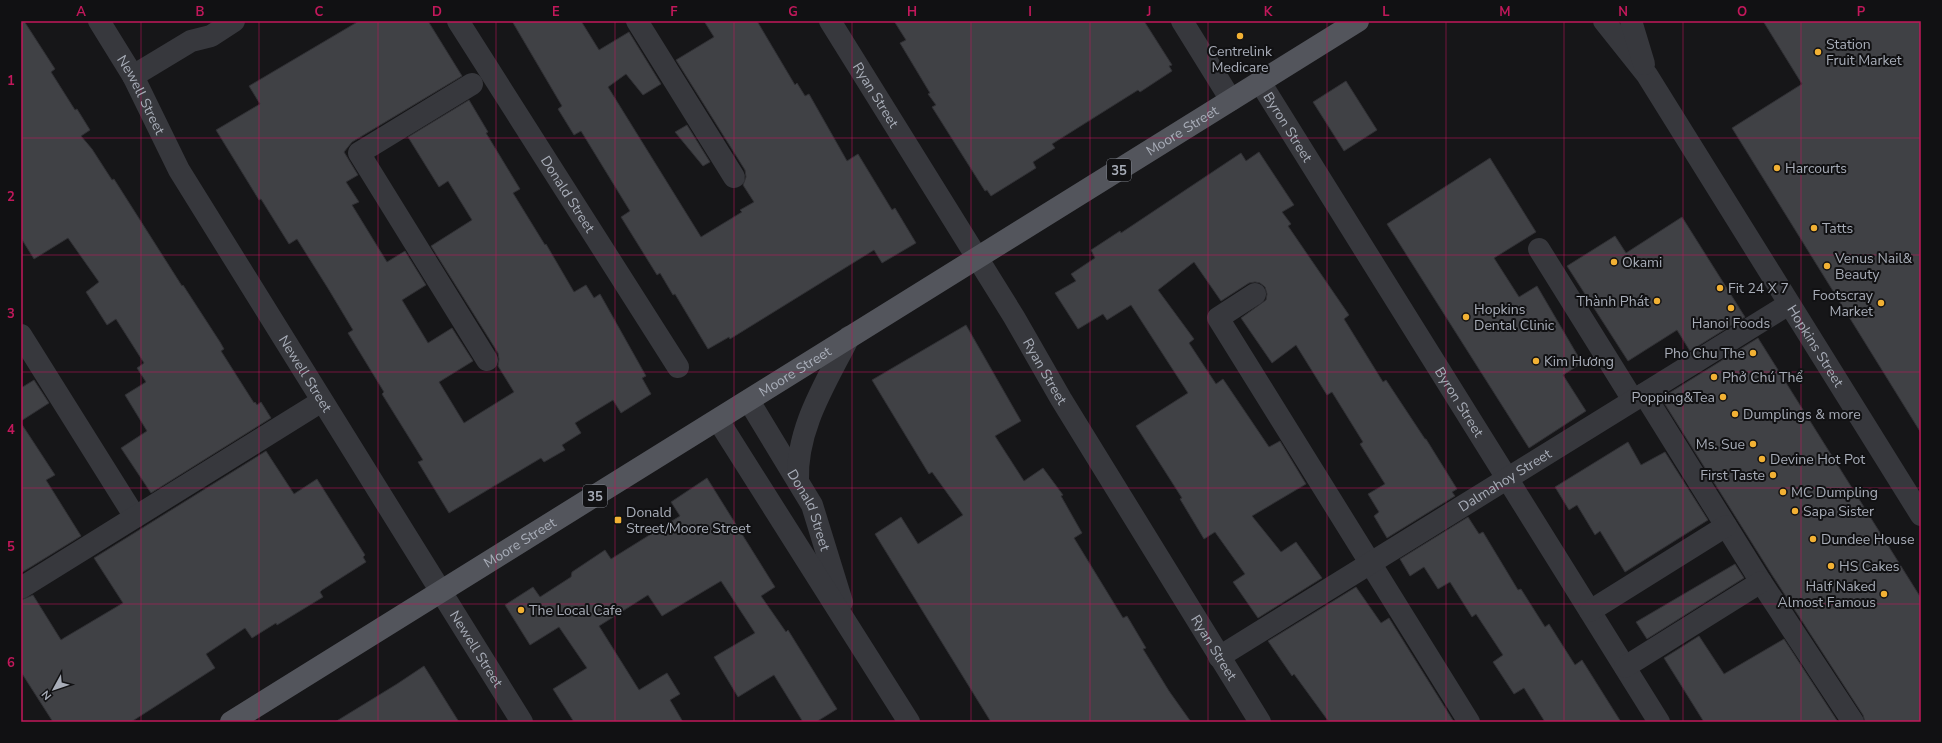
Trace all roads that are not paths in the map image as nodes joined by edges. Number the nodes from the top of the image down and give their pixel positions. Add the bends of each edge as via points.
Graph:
1 (99, 21) edge
2 (234, 21) edge
3 (458, 21) edge
4 (637, 21) edge
5 (830, 21) edge
6 (1182, 21) edge
7 (1358, 21) edge
8 (1604, 21) edge
9 (1631, 21) edge
10 (1647, 75) junction
11 (132, 76) junction
12 (1260, 82) junction
13 (472, 84) dead end
14 (1231, 100) junction
15 (734, 177) dead end
16 (1539, 249) dead end
17 (978, 259) junction
18 (1255, 294) dead end
19 (1789, 304) junction
20 (21, 335) edge
21 (849, 337) junction
22 (487, 360) dead end
23 (678, 366) dead end
24 (1638, 397) junction
25 (322, 401) junction
26 (749, 401) junction
27 (718, 420) junction
28 (1506, 479) junction
29 (798, 481) junction
30 (1921, 515) edge
31 (135, 517) junction
32 (1726, 526) junction
33 (1370, 564) junction
34 (1761, 582) junction
35 (21, 588) edge
36 (440, 592) junction
37 (1590, 611) junction
38 (849, 627) junction
39 (1220, 657) junction
40 (1625, 667) junction
41 (231, 722) edge
42 (522, 722) edge
43 (909, 722) edge
44 (1260, 722) edge
45 (1469, 722) edge
46 (1659, 722) edge
47 (1853, 722) edge

1 - 11 street, Newell Street
2 - 11 street via 211,36 191,41
3 - 23 street, Donald Street
4 - 15 street
5 - 17 street, Ryan Street
6 - 14 street
7 - 12 main road, Moore Street / 35
8 - 10 street, Hopkins Street
9 - 10 street, Hopkins Street
10 - 19 street, Hopkins Street
11 - 25 street, Newell Street via 179,170
12 - 14 main road, Moore Street / 35
12 - 28 street, Byron Street
13 - 22 street via 358,154
14 - 17 main road, Moore Street / 35
16 - 24 street
17 - 21 main road, Moore Street / 35
17 - 39 street, Ryan Street
18 - 33 street via 1218,318
19 - 24 street, Dalmahoy Street
19 - 30 street, Hopkins Street
20 - 31 street
21 - 26 main road, Moore Street / 35
21 - 29 street via 807,423 798,459
24 - 28 street, Dalmahoy Street
24 - 32 street
25 - 31 street
25 - 36 street, Newell Street
26 - 27 main road, Moore Street / 35
26 - 29 street, Donald Street
27 - 36 main road, Moore Street / 35
27 - 38 street, Donald Street
28 - 33 street, Dalmahoy Street
28 - 37 street, Byron Street
29 - 38 street, Donald Street via 814,510
31 - 35 street
32 - 34 street
32 - 37 street
33 - 39 street, Dalmahoy Street
33 - 45 street
34 - 40 street
34 - 47 street
36 - 41 main road, Moore Street / 35
36 - 42 street, Newell Street
37 - 40 street, Byron Street
38 - 43 street, Donald Street
39 - 44 street, Ryan Street
40 - 46 street, Byron Street

